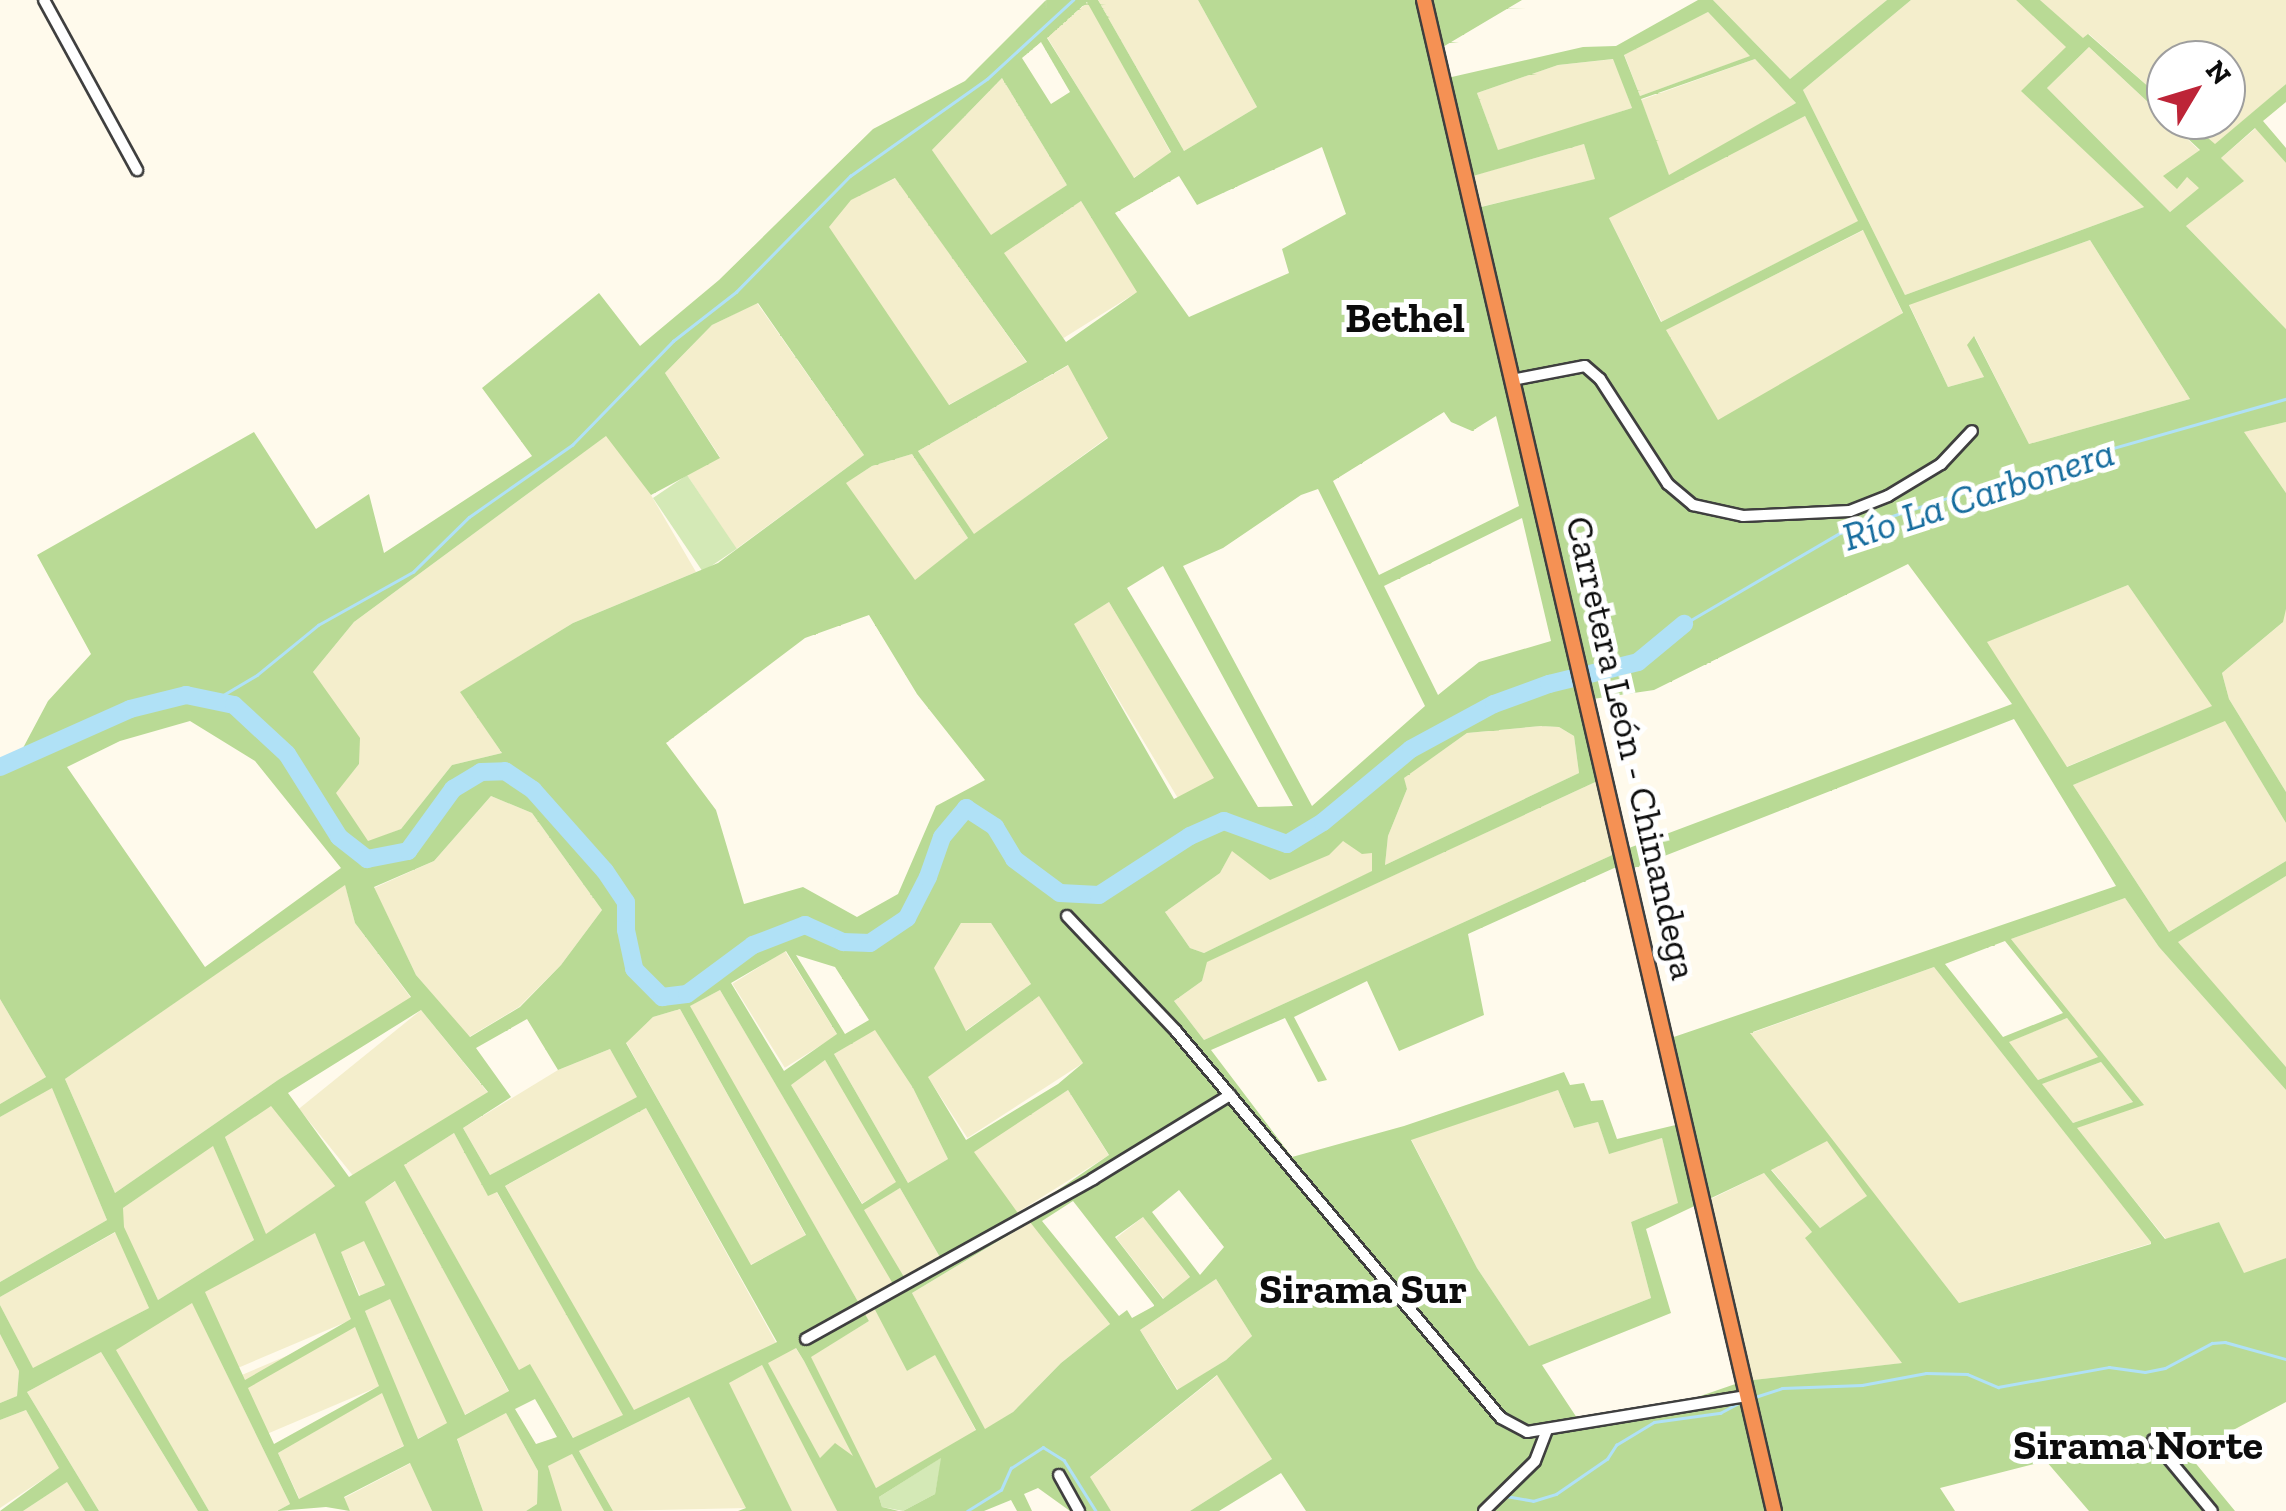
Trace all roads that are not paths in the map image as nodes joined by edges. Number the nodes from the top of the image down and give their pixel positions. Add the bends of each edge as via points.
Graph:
1 (44, 0) edge
2 (1424, 0) edge
3 (137, 170) dead end
4 (1512, 380) junction
5 (1972, 431) dead end
6 (1067, 916) dead end
7 (1230, 1095) junction
8 (806, 1339) dead end
9 (1749, 1400) junction
10 (1547, 1429) junction
11 (2153, 1440) dead end
12 (1059, 1475) dead end
13 (1079, 1511) edge
14 (1484, 1511) edge
15 (1774, 1511) edge
16 (2212, 1511) edge

1 - 3 street
2 - 4 highway, Carretera León - Chinandega
4 - 5 street via 1585,366 1668,484 1692,505 1743,516 1850,511 1941,464
4 - 9 highway, Carretera León - Chinandega
6 - 7 street
7 - 8 street
7 - 10 street via 1501,1418 1526,1432
9 - 10 street
9 - 15 highway, Carretera León - Chinandega
10 - 14 street via 1534,1461
11 - 16 street
12 - 13 street

